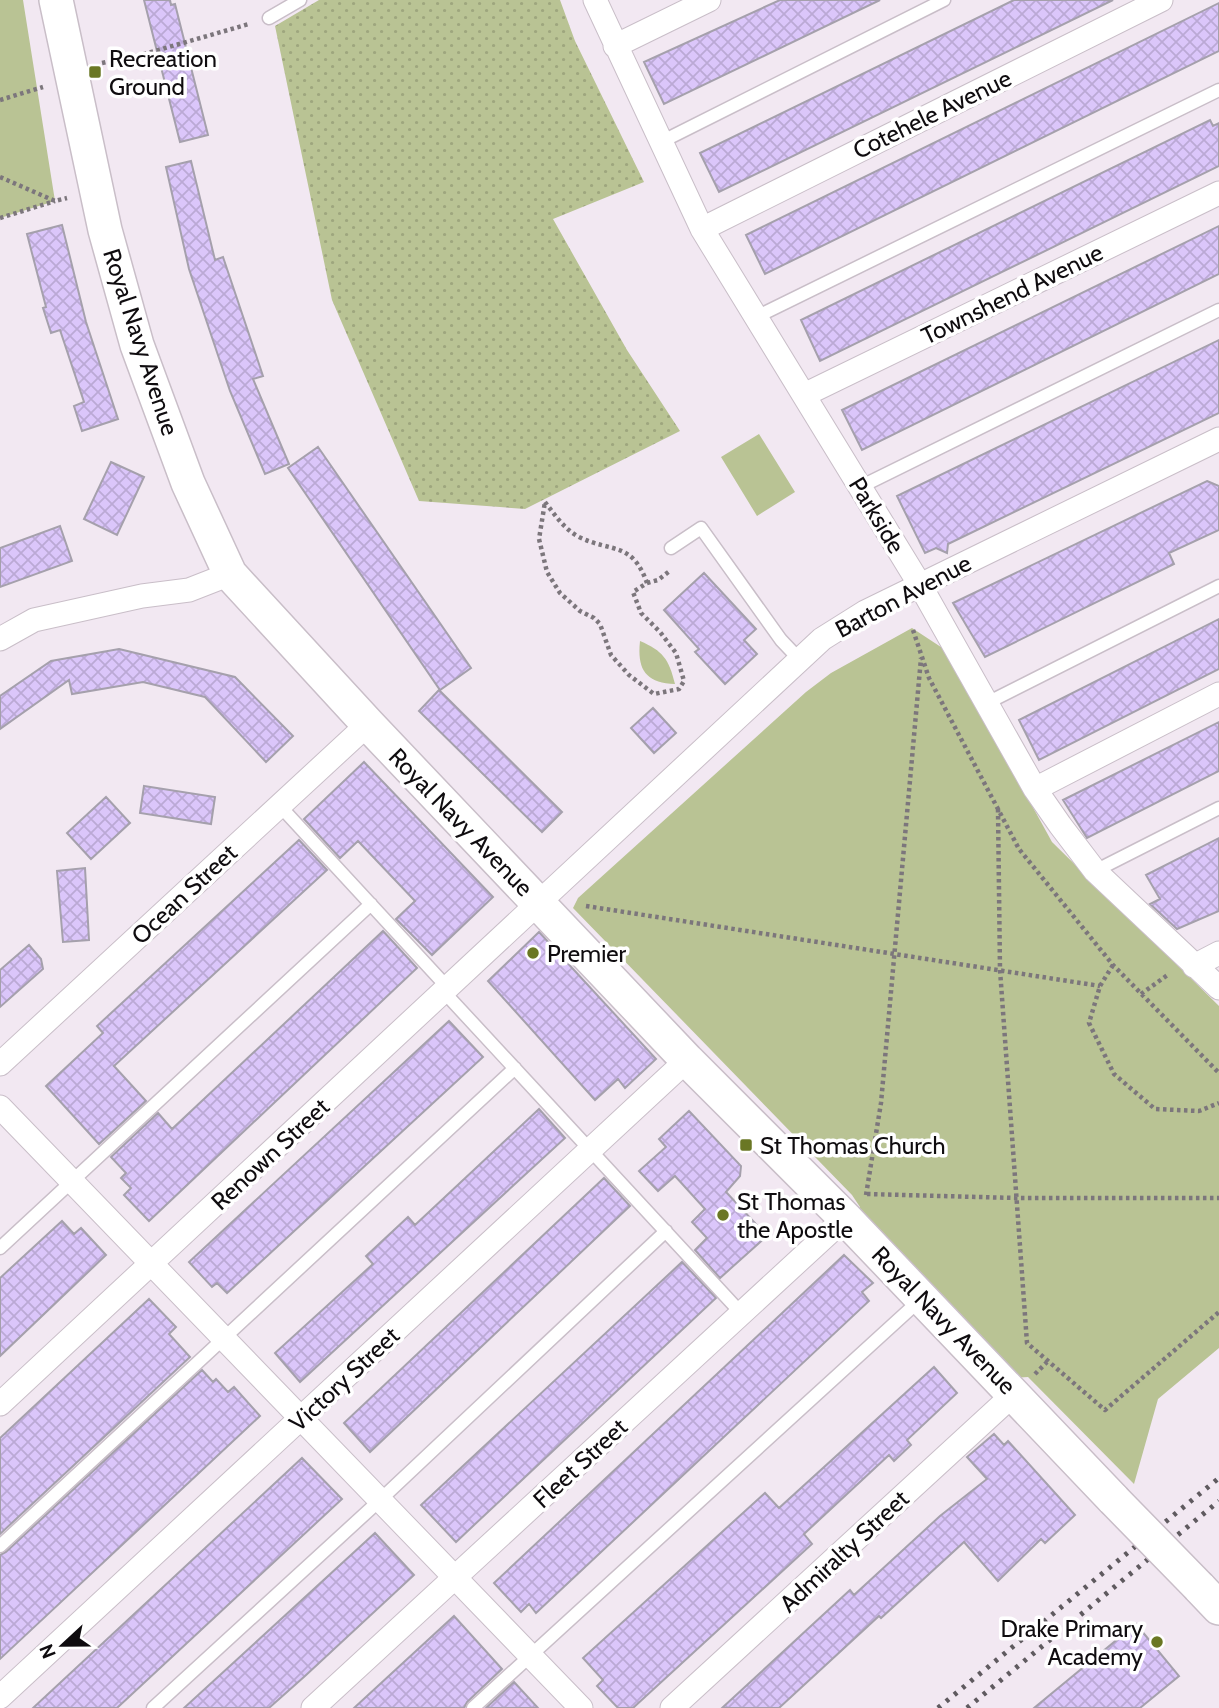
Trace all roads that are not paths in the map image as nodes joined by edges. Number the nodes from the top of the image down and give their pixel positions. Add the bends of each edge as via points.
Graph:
1 (56, 0) edge
2 (300, 0) edge
3 (596, 0) edge
4 (709, 0) edge
5 (944, 0) edge
6 (1161, 0) edge
7 (269, 18) road end
8 (615, 46) junction
9 (1219, 90) edge
10 (661, 142) junction
11 (1219, 193) edge
12 (702, 229) junction
13 (1219, 310) edge
14 (756, 317) junction
15 (804, 395) junction
16 (1219, 439) edge
17 (860, 487) junction
18 (671, 548) dead end
19 (230, 573) junction
20 (919, 585) junction
21 (1219, 586) edge
22 (0, 639) edge
23 (800, 660) junction
24 (1219, 694) edge
25 (987, 703) junction
26 (368, 724) junction
27 (1035, 789) junction
28 (279, 806) junction
29 (1219, 808) edge
30 (1095, 871) junction
31 (549, 894) junction
32 (371, 904) junction
33 (1219, 953) edge
34 (1194, 965) junction
35 (1219, 988) edge
36 (446, 990) junction
37 (688, 1060) junction
38 (0, 1064) edge
39 (515, 1068) junction
40 (0, 1107) edge
41 (591, 1150) junction
42 (71, 1181) junction
43 (845, 1218) junction
44 (666, 1231) junction
45 (0, 1248) edge
46 (152, 1264) junction
47 (923, 1298) junction
48 (742, 1314) junction
49 (222, 1339) junction
50 (1015, 1394) junction
51 (0, 1404) edge
52 (300, 1420) junction
53 (379, 1501) junction
54 (0, 1546) edge
55 (455, 1578) junction
56 (1213, 1601) edge
57 (530, 1656) junction
58 (0, 1697) edge
59 (153, 1708) edge
60 (313, 1708) edge
61 (474, 1708) edge
62 (581, 1708) edge
63 (672, 1708) edge

1 - 19 street, Royal Navy Avenue via 96,191 137,345 188,483
2 - 7 lane
3 - 8 street, Parkside
4 - 8 street
5 - 10 lane
6 - 12 street, Cotehele Avenue
8 - 10 street, Parkside
9 - 14 lane
10 - 12 street, Parkside
11 - 15 street, Townshend Avenue
12 - 14 street, Parkside
13 - 17 lane
14 - 15 street, Parkside
15 - 17 street, Parkside
16 - 20 street, Barton Avenue
17 - 20 street, Parkside
18 - 23 lane via 701,528
19 - 22 street via 189,590 34,620
19 - 26 street, Royal Navy Avenue
20 - 23 street, Barton Avenue via 864,612 822,639
20 - 25 street, Parkside
21 - 25 lane
23 - 31 street, Barton Avenue
24 - 27 street
25 - 27 street, Parkside
26 - 28 street, Ocean Street
26 - 31 street, Royal Navy Avenue
27 - 30 street, Parkside
28 - 32 lane
28 - 38 street, Ocean Street
29 - 30 lane
30 - 34 street, Parkside
31 - 36 street, Renown Street
31 - 37 street, Royal Navy Avenue
32 - 36 lane
32 - 42 lane
33 - 34 street
34 - 35 street, Parkside
36 - 39 lane
36 - 46 street, Renown Street
37 - 41 street, Victory Street
37 - 43 street, Royal Navy Avenue
39 - 41 lane
39 - 49 lane
40 - 42 street
41 - 44 lane
41 - 52 street, Victory Street
42 - 45 lane
42 - 46 street
43 - 47 street, Royal Navy Avenue
43 - 48 street, Fleet Street
44 - 48 lane
44 - 53 lane
46 - 49 street
46 - 51 street, Renown Street
47 - 50 street, Royal Navy Avenue
47 - 57 lane
48 - 55 street, Fleet Street
49 - 52 street
49 - 54 lane
50 - 56 street, Royal Navy Avenue, bridge
50 - 63 street, Admiralty Street
52 - 53 street
52 - 58 street, Victory Street
53 - 55 street
53 - 59 lane
55 - 57 street
55 - 60 street, Fleet Street
57 - 61 lane
57 - 62 street

